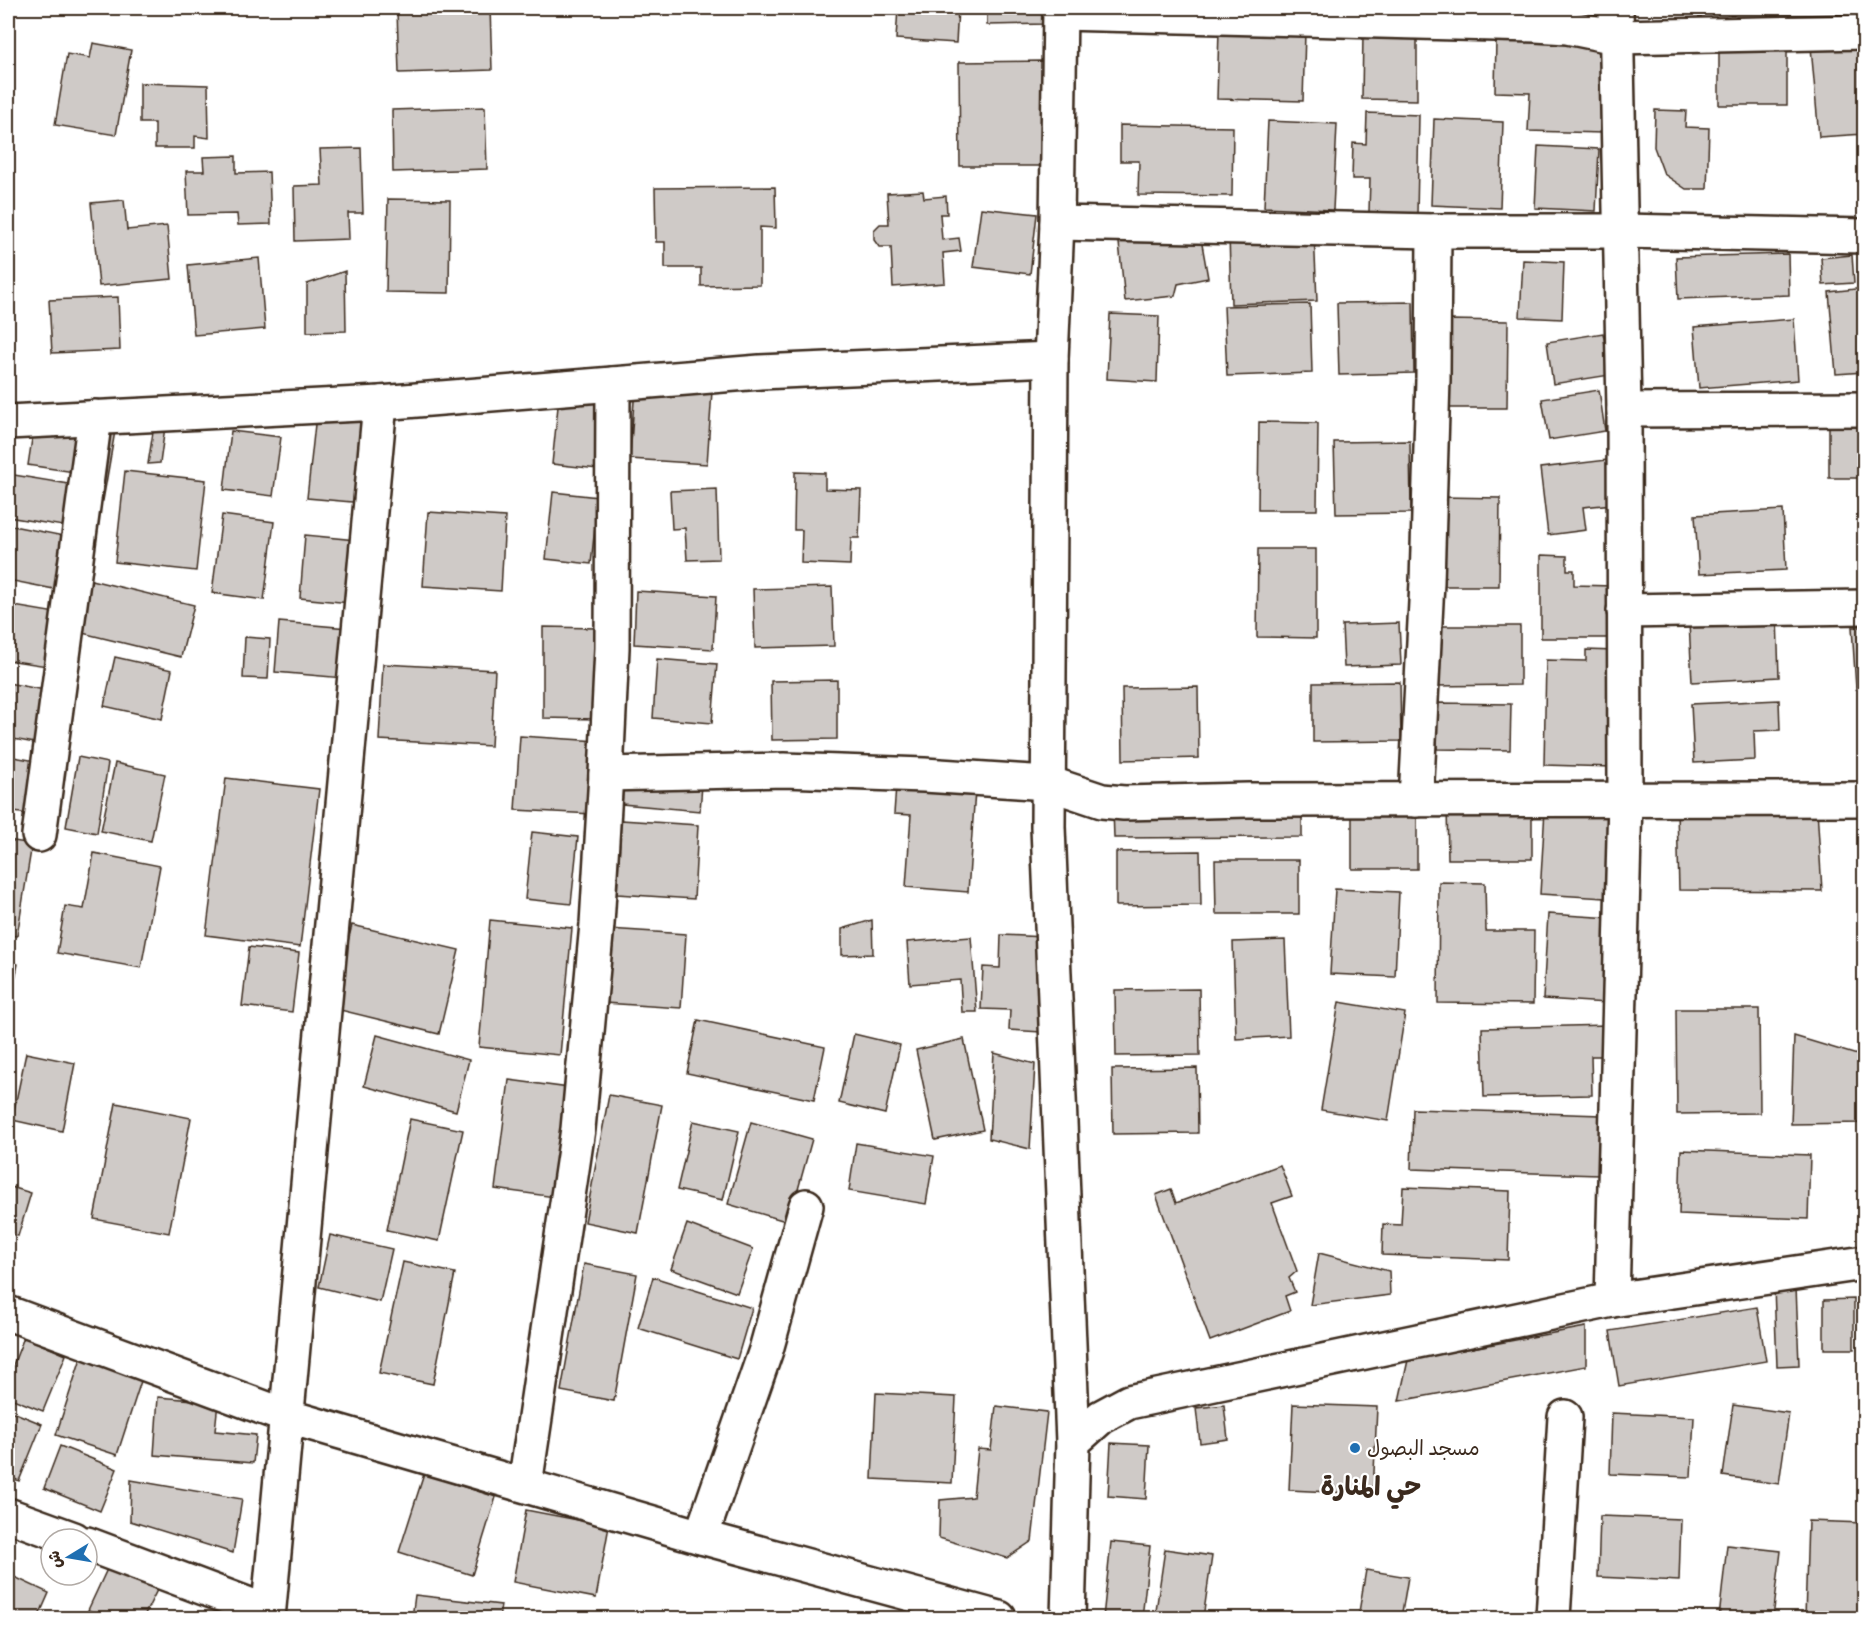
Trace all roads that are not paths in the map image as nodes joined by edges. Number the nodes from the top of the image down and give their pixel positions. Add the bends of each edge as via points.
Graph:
1 (1060, 10) edge
2 (1616, 22) edge
3 (1864, 32) edge
4 (1057, 223) junction
5 (1434, 231) junction
6 (1622, 231) junction
7 (1864, 236) edge
8 (1051, 359) junction
9 (613, 384) junction
10 (380, 402) junction
11 (1864, 409) edge
12 (1624, 410) junction
13 (95, 417) junction
14 (8, 422) edge
15 (1864, 607) edge
16 (1624, 611) junction
17 (606, 774) junction
18 (1048, 783) junction
19 (1625, 799) junction
20 (1864, 799) edge
21 (1416, 800) junction
22 (39, 835) dead end
23 (806, 1206) dead end
24 (1864, 1263) edge
25 (1612, 1300) junction
26 (8, 1313) edge
27 (286, 1416) junction
28 (1565, 1417) dead end
29 (1073, 1442) junction
30 (525, 1485) junction
31 (8, 1515) edge
32 (41, 1527) edge
33 (701, 1537) junction
34 (99, 1549) edge
35 (268, 1615) edge
36 (999, 1618) edge
37 (1068, 1618) edge
38 (1553, 1618) edge

1 - 2 street via 1567,27
1 - 4 street
2 - 3 street
2 - 6 street
4 - 5 street
4 - 8 street
5 - 6 street
5 - 21 street via 1428,582
6 - 7 street
6 - 12 street
8 - 9 street via 825,368
8 - 18 street
9 - 10 street
9 - 17 street via 612,648
10 - 13 street
10 - 27 street
11 - 12 street
12 - 16 street
13 - 14 street
13 - 22 street
15 - 16 street
16 - 19 street
17 - 18 street via 784,770
17 - 30 street via 578,1129
18 - 21 street via 1102,801 1124,803
18 - 29 street
19 - 20 street
19 - 21 street
19 - 25 street
23 - 33 street via 766,1350
24 - 25 street
25 - 29 street via 1129,1402 1101,1417
26 - 27 street
27 - 30 street
27 - 35 street
28 - 38 street
29 - 37 street
30 - 33 street
31 - 32 street
33 - 36 street
34 - 35 street

